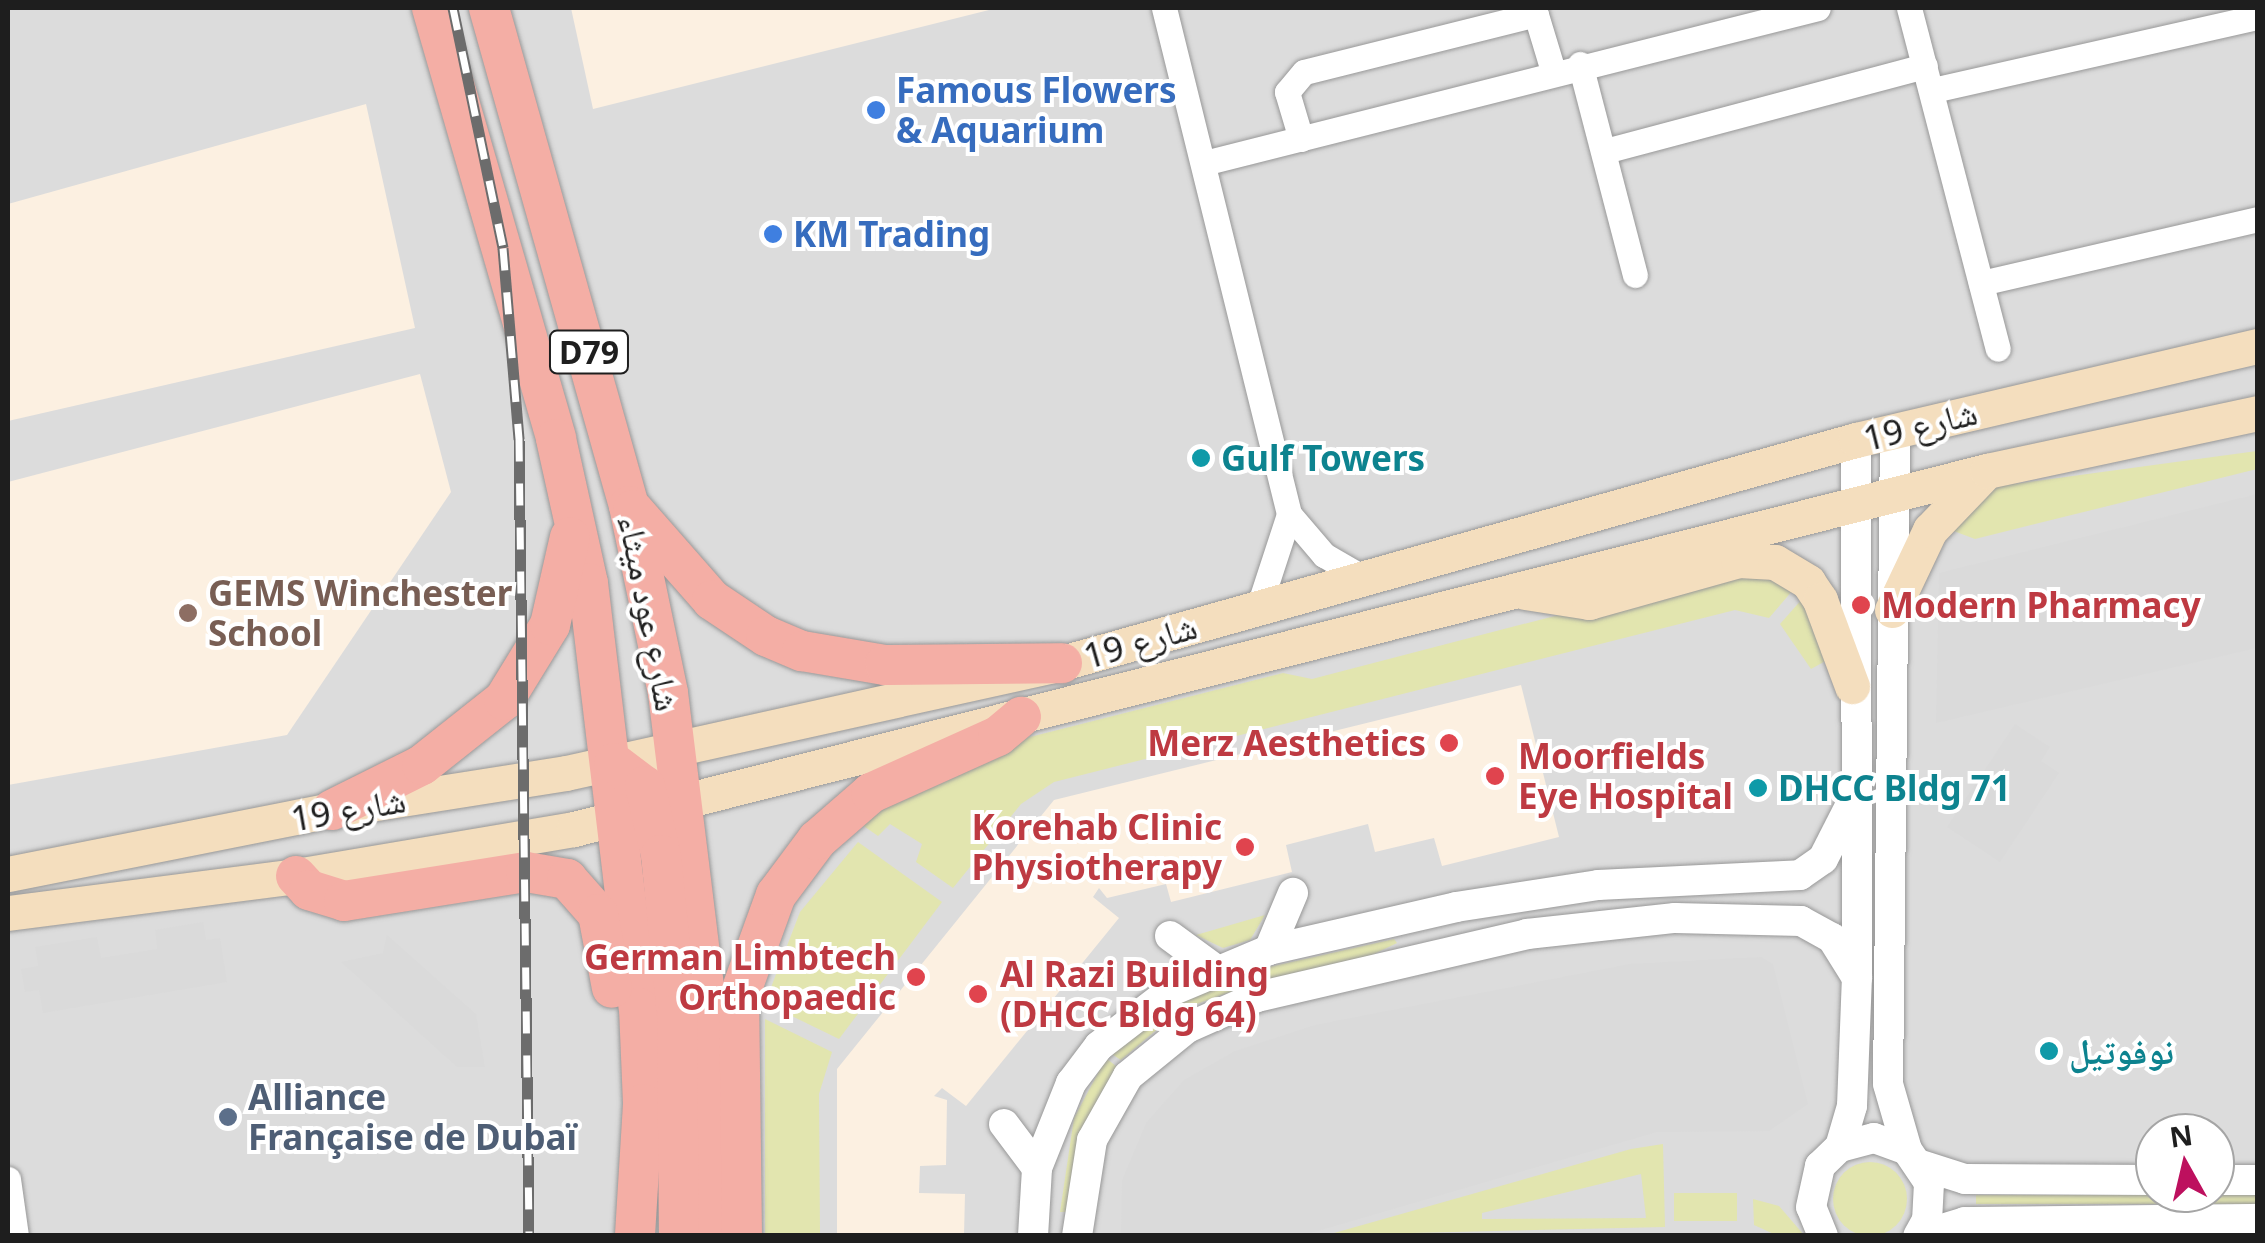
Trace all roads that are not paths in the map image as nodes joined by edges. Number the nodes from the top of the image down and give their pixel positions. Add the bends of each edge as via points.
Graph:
1 (432, 8) edge
2 (490, 8) edge
3 (1164, 8) edge
4 (1818, 8) edge
5 (1910, 8) edge
6 (1535, 11) edge
7 (2258, 17) edge
8 (1580, 64) junction
9 (1553, 71) junction
10 (1929, 78) junction
11 (1301, 139) junction
12 (1604, 151) junction
13 (1204, 164) junction
14 (2258, 219) edge
15 (1636, 275) dead end
16 (1981, 282) junction
17 (2258, 346) edge
18 (1998, 349) dead end
19 (2258, 412) edge
20 (1894, 431) junction
21 (1856, 440) junction
22 (1986, 471) junction
23 (1894, 494) junction
24 (1854, 504) junction
25 (629, 506) junction
26 (574, 513) junction
27 (1290, 514) junction
28 (1362, 577) junction
29 (1520, 590) junction
30 (1260, 606) junction
31 (1892, 610) junction
32 (1062, 663) junction
33 (1852, 686) junction
34 (1021, 717) junction
35 (676, 750) junction
36 (614, 763) junction
37 (1853, 800) junction
38 (332, 810) junction
39 (652, 811) junction
40 (8, 874) edge
41 (296, 876) junction
42 (1294, 893) dead end
43 (1531, 894) junction
44 (10, 916) edge
45 (1170, 936) dead end
46 (1270, 950) junction
47 (1396, 962) junction
48 (1215, 968) junction
49 (1857, 978) junction
50 (642, 1056) junction
51 (1004, 1124) dead end
52 (1840, 1147) junction
53 (1914, 1158) junction
54 (1037, 1168) junction
55 (8, 1179) edge
56 (2135, 1180) edge
57 (2258, 1219) edge
58 (16, 1236) edge
59 (635, 1236) edge
60 (679, 1236) edge
61 (707, 1236) edge
62 (742, 1236) edge
63 (1033, 1236) edge
64 (1077, 1236) edge
65 (1823, 1236) edge
66 (1919, 1236) edge

1 - 26 main road, شارع عود ميثاء / D79
2 - 25 main road, شارع عود ميثاء / D79
3 - 13 street
4 - 8 street
5 - 10 street
6 - 9 street
6 - 11 street via 1304,72 1287,92
7 - 10 street
8 - 9 street
8 - 12 street
9 - 11 street
10 - 12 street
10 - 16 street
11 - 13 street
12 - 15 street
13 - 27 street
14 - 16 street
16 - 18 street
17 - 20 main road, شارع 19
19 - 22 main road, شارع 19
20 - 21 main road, شارع 19
20 - 23 street
21 - 24 street
21 - 28 main road, شارع 19
22 - 23 main road, شارع 19
22 - 31 main road via 1930,530
23 - 24 main road, شارع 19
23 - 31 street
24 - 29 main road, شارع 19
24 - 33 street
25 - 32 main road via 712,600 766,636 802,650 885,665 972,659
25 - 35 main road, شارع عود ميثاء / D79
26 - 36 main road, شارع عود ميثاء / D79
26 - 38 main road via 550,625 504,700 434,757
27 - 28 street via 1324,555
27 - 30 street
28 - 30 main road, شارع 19
29 - 33 main road via 1589,602 1738,560 1775,562 1808,582 1820,600
29 - 34 main road, شارع 19
30 - 32 main road, شارع 19
31 - 53 street via 1888,1084
32 - 35 main road, شارع 19
33 - 37 street
34 - 39 main road, شارع 19
34 - 62 main road via 998,736 871,794 817,840 776,895 739,998
35 - 36 main road, شارع 19
35 - 39 main road, شارع عود ميثاء / D79
36 - 38 main road, شارع 19
36 - 39 main road, شارع عود ميثاء / D79
37 - 43 street via 1823,859 1800,875
37 - 49 street
38 - 40 main road, شارع 19
39 - 41 main road, شارع 19
39 - 50 main road, شارع عود ميثاء / D79
39 - 60 main road via 677,1014
39 - 61 main road, شارع عود ميثاء / D79 via 709,1026
41 - 44 main road, شارع 19
41 - 50 main road via 308,890 344,901 526,872 567,880 598,914 618,1016
42 - 46 street
43 - 46 street
43 - 47 street via 1525,917 1414,944
45 - 48 street
46 - 48 street
47 - 49 street via 1588,924 1761,917 1814,926 1832,938
47 - 64 street via 1257,997 1187,1028 1154,1051 1128,1076 1092,1140
48 - 54 street via 1168,992 1098,1046 1056,1110
49 - 52 street via 1852,1106
50 - 59 main road, شارع عود ميثاء / D79
51 - 54 street
52 - 53 street via 1874,1138
52 - 65 street via 1820,1166 1810,1193
53 - 56 street via 1965,1179
53 - 66 street via 1931,1201
54 - 63 street
55 - 58 street
57 - 66 street via 1965,1222

